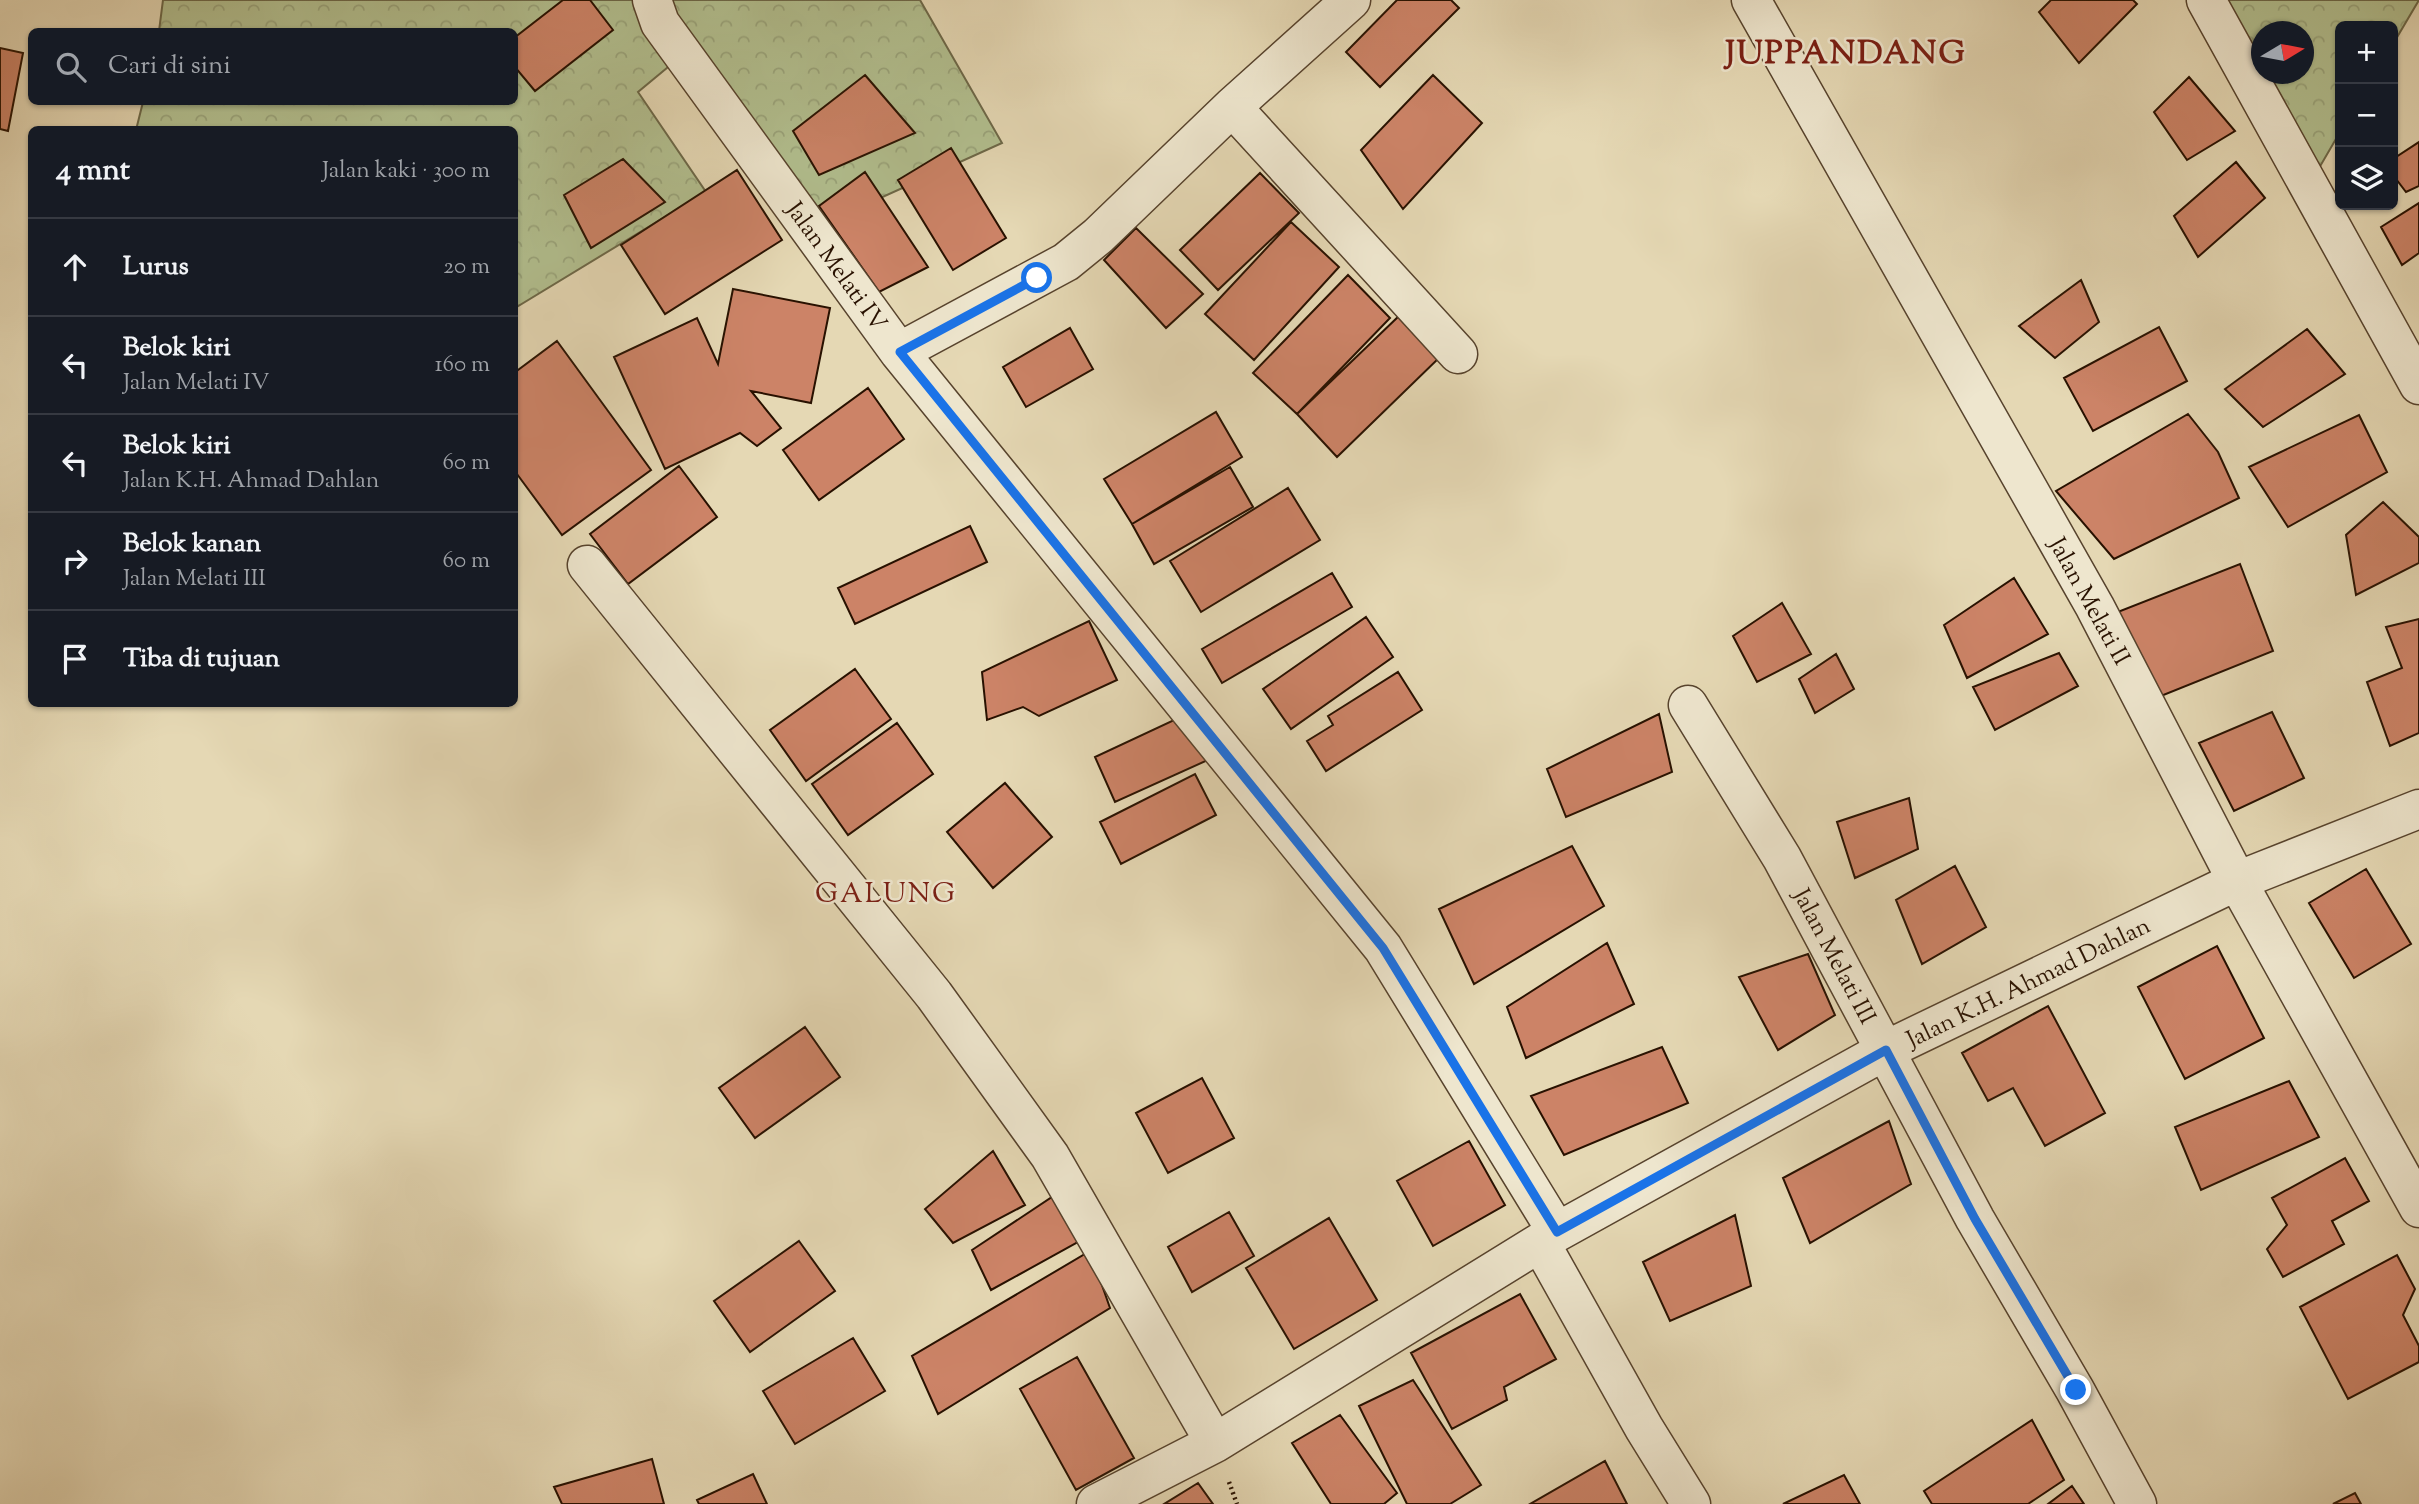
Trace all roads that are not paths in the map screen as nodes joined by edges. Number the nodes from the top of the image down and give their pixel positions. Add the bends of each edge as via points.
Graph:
1 (652, 0) edge
2 (1351, 0) edge
3 (1751, 0) edge
4 (2206, 0) edge
5 (1232, 107) junction
6 (900, 352) junction
7 (1458, 354) dead end
8 (2419, 385) edge
9 (587, 565) dead end
10 (1688, 705) dead end
11 (2419, 809) edge
12 (2237, 881) junction
13 (1886, 1050) junction
14 (2419, 1208) edge
15 (1549, 1238) junction
16 (1215, 1443) junction
17 (1096, 1504) edge
18 (1691, 1504) edge
19 (2137, 1504) edge

1 - 6 street, Jalan Melati IV via 660,23
2 - 5 street
3 - 12 street, Jalan Melati II via 2095,607
4 - 8 street
5 - 6 street via 1066,262
5 - 7 street
6 - 15 street, Jalan Melati IV via 1383,948
9 - 16 street via 934,995 1050,1156
10 - 13 street, Jalan Melati III via 1782,858
11 - 12 street, Jalan K.H. Ahmad Dahlan
12 - 13 street, Jalan K.H. Ahmad Dahlan
12 - 14 street, Jalan Melati II
13 - 15 street, Jalan K.H. Ahmad Dahlan
13 - 19 street, Jalan Melati III via 1975,1219
15 - 16 street, Jalan K.H. Ahmad Dahlan
15 - 18 street, Jalan Melati IV via 1644,1428
16 - 17 street, Jalan K.H. Ahmad Dahlan

